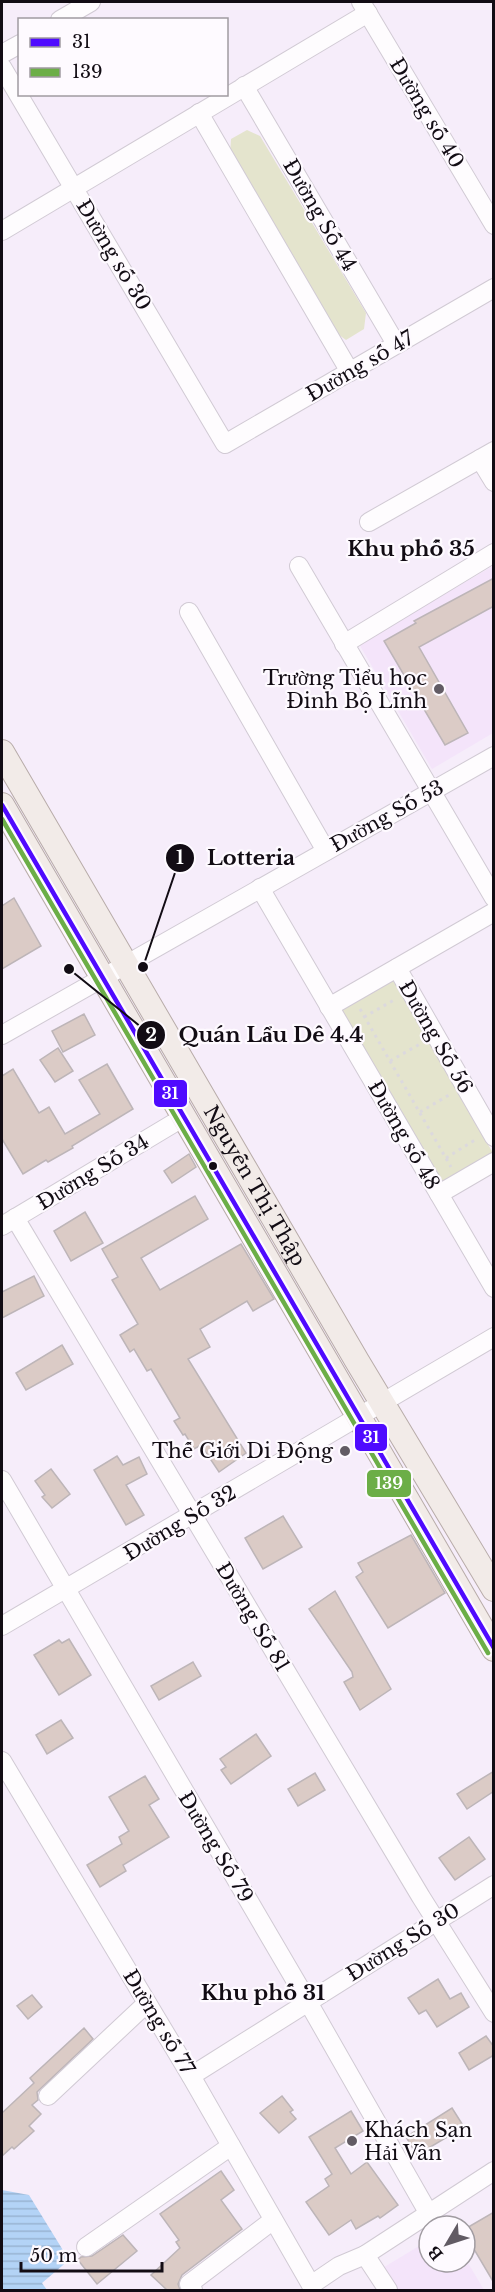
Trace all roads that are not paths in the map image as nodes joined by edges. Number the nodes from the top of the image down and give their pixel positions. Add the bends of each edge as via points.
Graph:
1 (91, 2) edge
2 (364, 7) edge
3 (63, 18) edge
4 (18, 45) edge
5 (2, 54) edge
6 (2, 67) edge
7 (244, 86) junction
8 (18, 94) edge
9 (19, 96) edge
10 (227, 96) edge
11 (228, 96) edge
12 (199, 113) junction
13 (73, 188) junction
14 (494, 225) edge
15 (2, 231) edge
16 (494, 288) edge
17 (396, 344) junction
18 (350, 372) junction
19 (225, 444) joint
20 (487, 455) edge
21 (494, 482) edge
22 (369, 522) dead end
23 (494, 553) edge
24 (299, 566) dead end
25 (189, 612) dead end
26 (344, 644) junction
27 (2, 752) edge
28 (494, 756) edge
29 (432, 791) junction
30 (2, 805) edge
31 (326, 850) junction
32 (260, 888) junction
33 (494, 898) edge
34 (494, 912) edge
35 (124, 964) junction
36 (397, 968) junction
37 (101, 978) junction
38 (329, 1007) junction
39 (2, 1035) edge
40 (184, 1117) junction
41 (487, 1137) edge
42 (494, 1162) edge
43 (439, 1194) junction
44 (8, 1222) edge
45 (494, 1288) edge
46 (494, 1337) edge
47 (382, 1403) junction
48 (357, 1417) junction
49 (2, 1480) edge
50 (192, 1516) junction
51 (494, 1589) edge
52 (65, 1590) junction
53 (2, 1626) edge
54 (494, 1649) edge
55 (2, 1761) edge
56 (494, 1885) edge
57 (436, 1921) junction
58 (308, 2002) junction
59 (147, 2003) junction
60 (494, 2013) edge
61 (191, 2076) junction
62 (48, 2096) dead end
63 (231, 2146) junction
64 (494, 2171) edge
65 (429, 2214) joint
66 (273, 2221) junction
67 (417, 2222) edge
68 (86, 2247) dead end
69 (364, 2255) junction
70 (193, 2290) edge
71 (388, 2290) edge

1 - 3 street
2 - 7 street
2 - 14 street, Đường số 40
4 - 5 street
6 - 8 street, Đường số 30
7 - 11 street
7 - 17 street, Đường Số 44
9 - 13 street, Đường số 30
10 - 12 street
12 - 13 street
12 - 18 street
13 - 15 street
13 - 19 street, Đường số 30
16 - 17 street, Đường số 47
17 - 18 street, Đường số 47
18 - 19 street, Đường số 47
20 - 21 street
20 - 22 street
23 - 26 street
24 - 26 street
25 - 31 street
26 - 29 street
27 - 35 main road, Nguyễn Thị Thập
28 - 29 street, Đường Số 53
29 - 31 street, Đường Số 53
29 - 33 street
30 - 37 main road, Nguyễn Thị Thập
31 - 32 street, Đường Số 53
32 - 35 street, Đường Số 53
32 - 38 street, Đường số 48
34 - 36 street
35 - 37 street, Đường Số 53
35 - 47 main road, Nguyễn Thị Thập
36 - 38 street
36 - 41 street, Đường Số 56
37 - 39 street, Đường Số 53
37 - 40 main road, Nguyễn Thị Thập
38 - 43 street, Đường số 48
40 - 44 street, Đường Số 34
40 - 48 main road, Nguyễn Thị Thập
42 - 43 street
43 - 45 street, Đường số 48
44 - 50 street, Đường Số 81
46 - 47 street, Đường Số 32
47 - 48 street, Đường Số 32
47 - 51 main road, Nguyễn Thị Thập
48 - 50 street, Đường Số 32
48 - 54 main road, Nguyễn Thị Thập
49 - 52 street, Đường Số 79
50 - 52 street, Đường Số 32
50 - 57 street, Đường Số 81
52 - 53 street, Đường Số 32
52 - 58 street, Đường Số 79
55 - 59 street, Đường số 77
56 - 57 street, Đường Số 30
57 - 58 street, Đường Số 30
57 - 60 street, Đường Số 81
58 - 61 street, Đường Số 30
58 - 65 street, Đường Số 79
59 - 61 street, Đường số 77
59 - 62 street
61 - 63 street, Đường số 77
63 - 66 street, Đường số 77
63 - 68 street
64 - 65 street
66 - 69 street, Đường số 77 via 311,2286 339,2266
66 - 70 street via 189,2284
67 - 69 street
69 - 71 street

